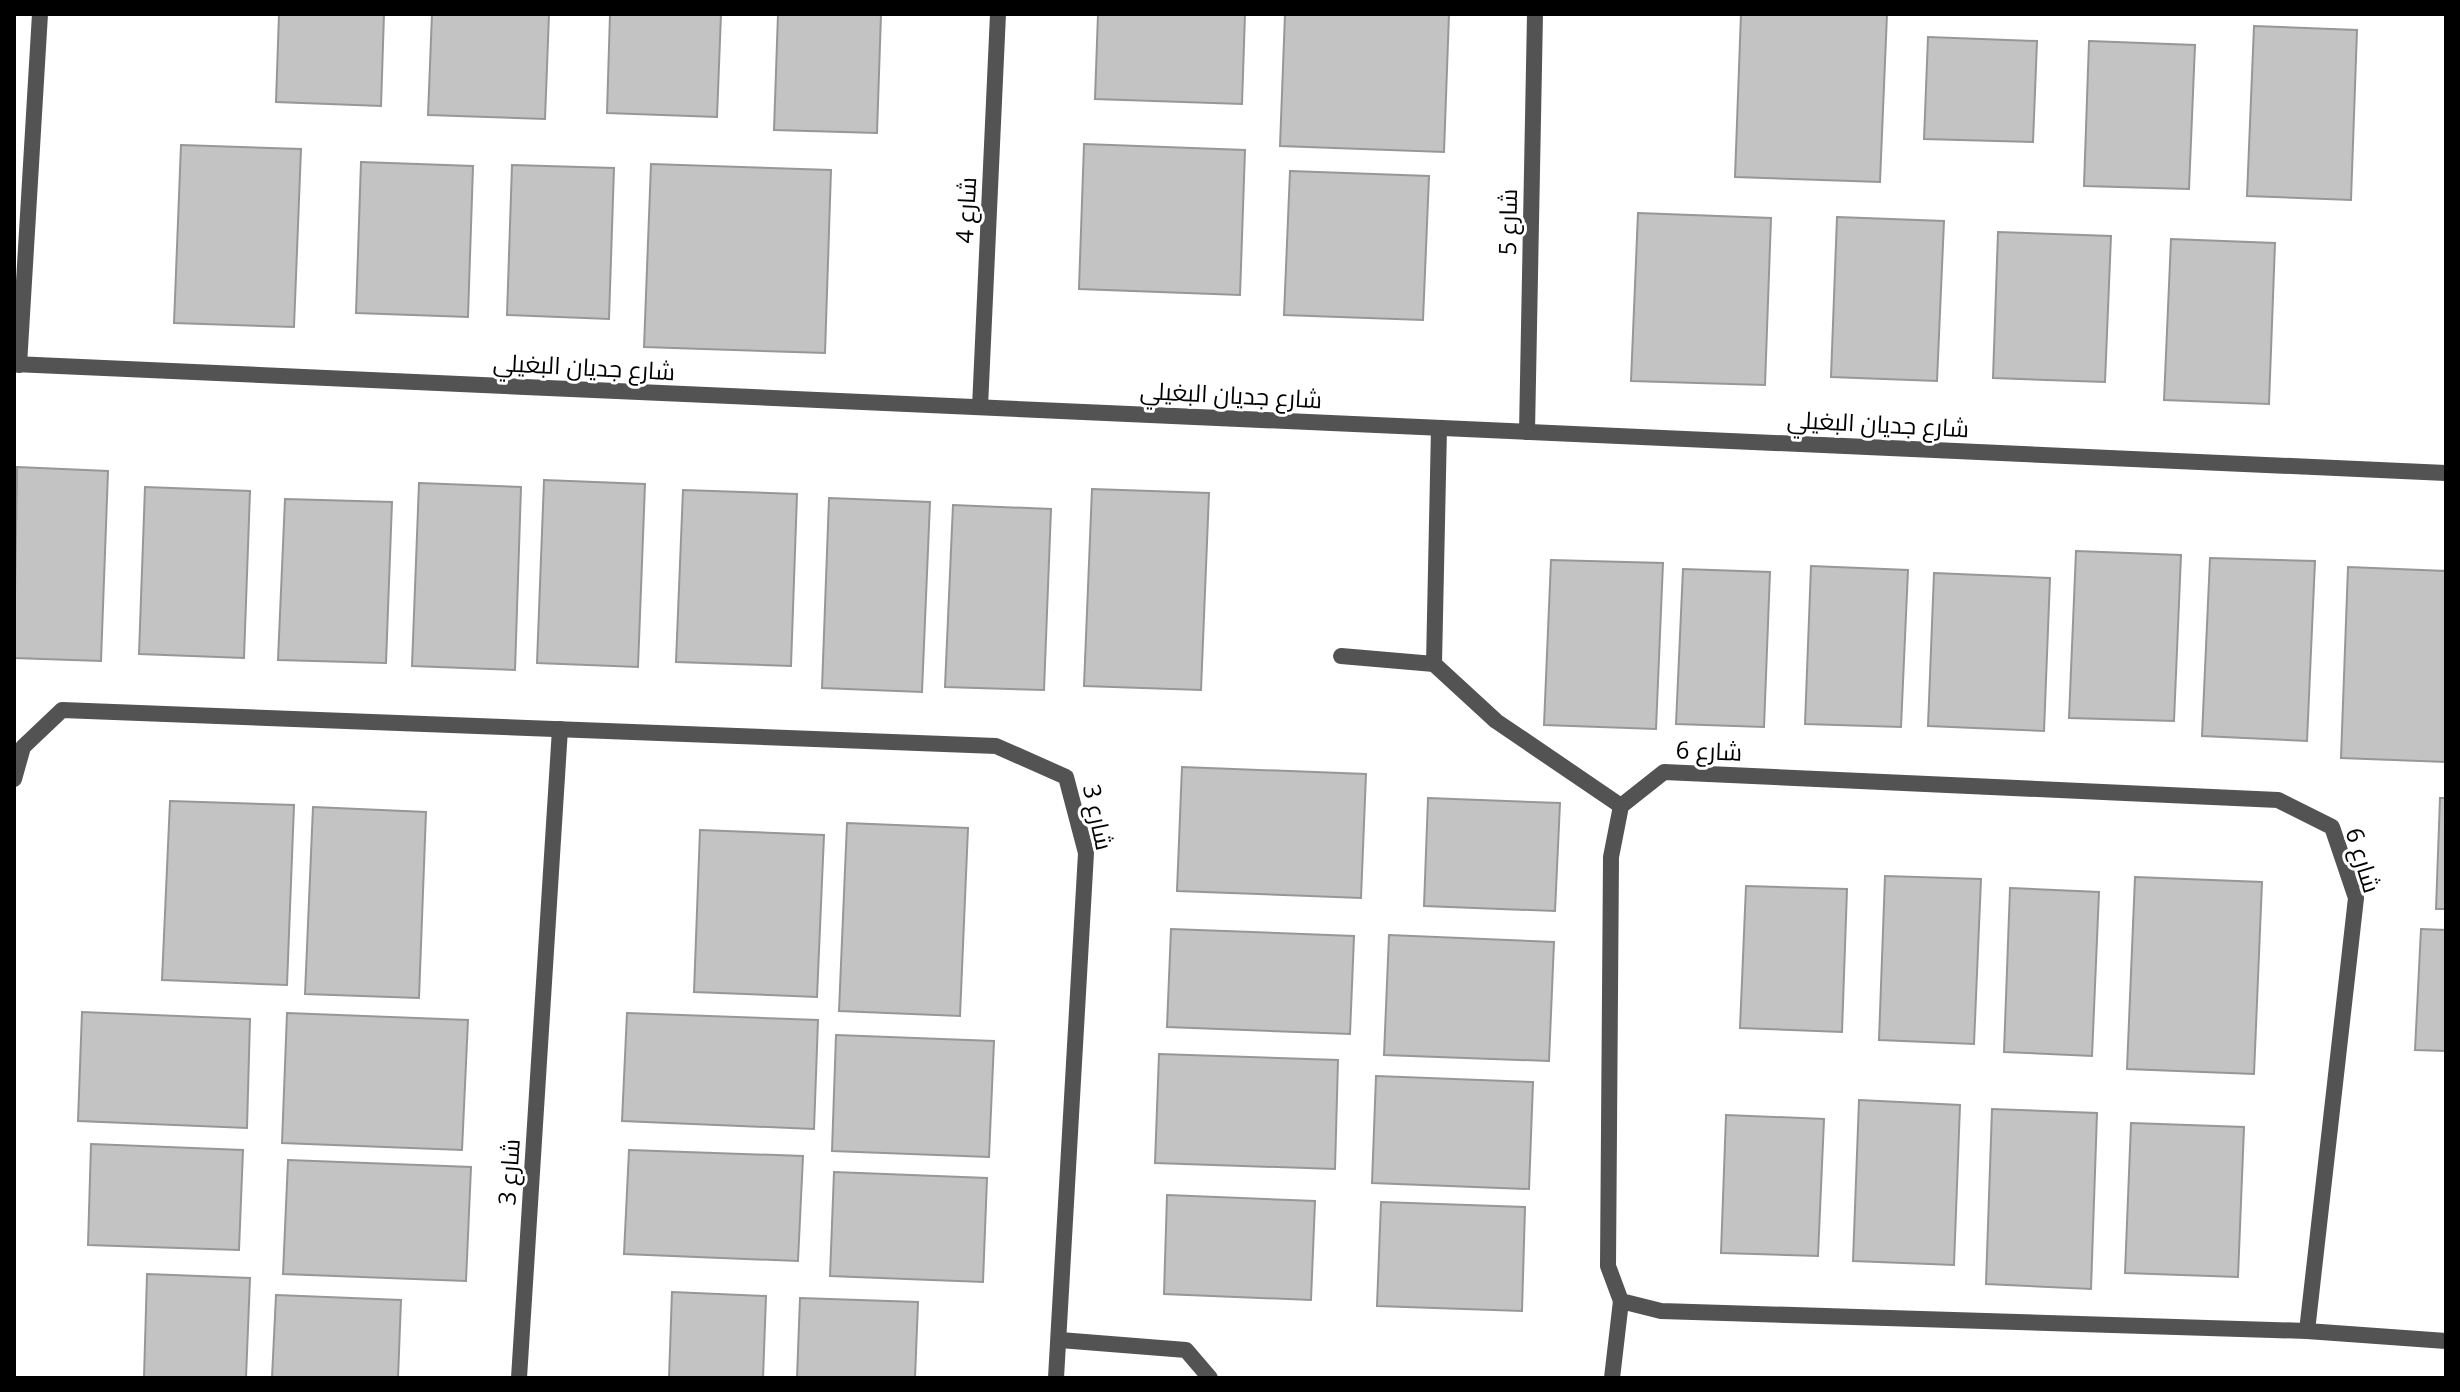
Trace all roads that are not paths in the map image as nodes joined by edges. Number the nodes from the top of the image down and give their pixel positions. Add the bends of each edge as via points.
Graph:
1 (40, 14) edge
2 (998, 14) edge
3 (1535, 14) edge
4 (17, 364) edge
5 (980, 407) junction
6 (1439, 428) junction
7 (1527, 432) junction
8 (2446, 473) edge
9 (1341, 656) dead end
10 (1434, 664) junction
11 (560, 729) junction
12 (14, 779) edge
13 (1621, 806) junction
14 (1621, 1301) junction
15 (2307, 1331) junction
16 (1060, 1340) junction
17 (2446, 1341) edge
18 (519, 1378) edge
19 (1056, 1378) edge
20 (1210, 1378) edge
21 (1612, 1378) edge

1 - 4 street
2 - 5 street, شارع 4
3 - 7 street, شارع 5
4 - 5 street, شارع جديان البغيلي
5 - 6 street, شارع جديان البغيلي
6 - 7 street, شارع جديان البغيلي
6 - 10 street
7 - 8 street, شارع جديان البغيلي
9 - 10 street
10 - 13 street via 1496,721
11 - 12 street, شارع 3 via 62,710 23,747
11 - 16 street, شارع 3 via 996,746 1066,777 1086,853
11 - 18 street, شارع 3
13 - 14 street via 1611,857 1608,1266
13 - 15 street, شارع 6 via 1664,772 2278,800 2332,827 2356,898
14 - 15 street via 1661,1311
14 - 21 street
15 - 17 street
16 - 19 street, شارع 3
16 - 20 street via 1186,1350

